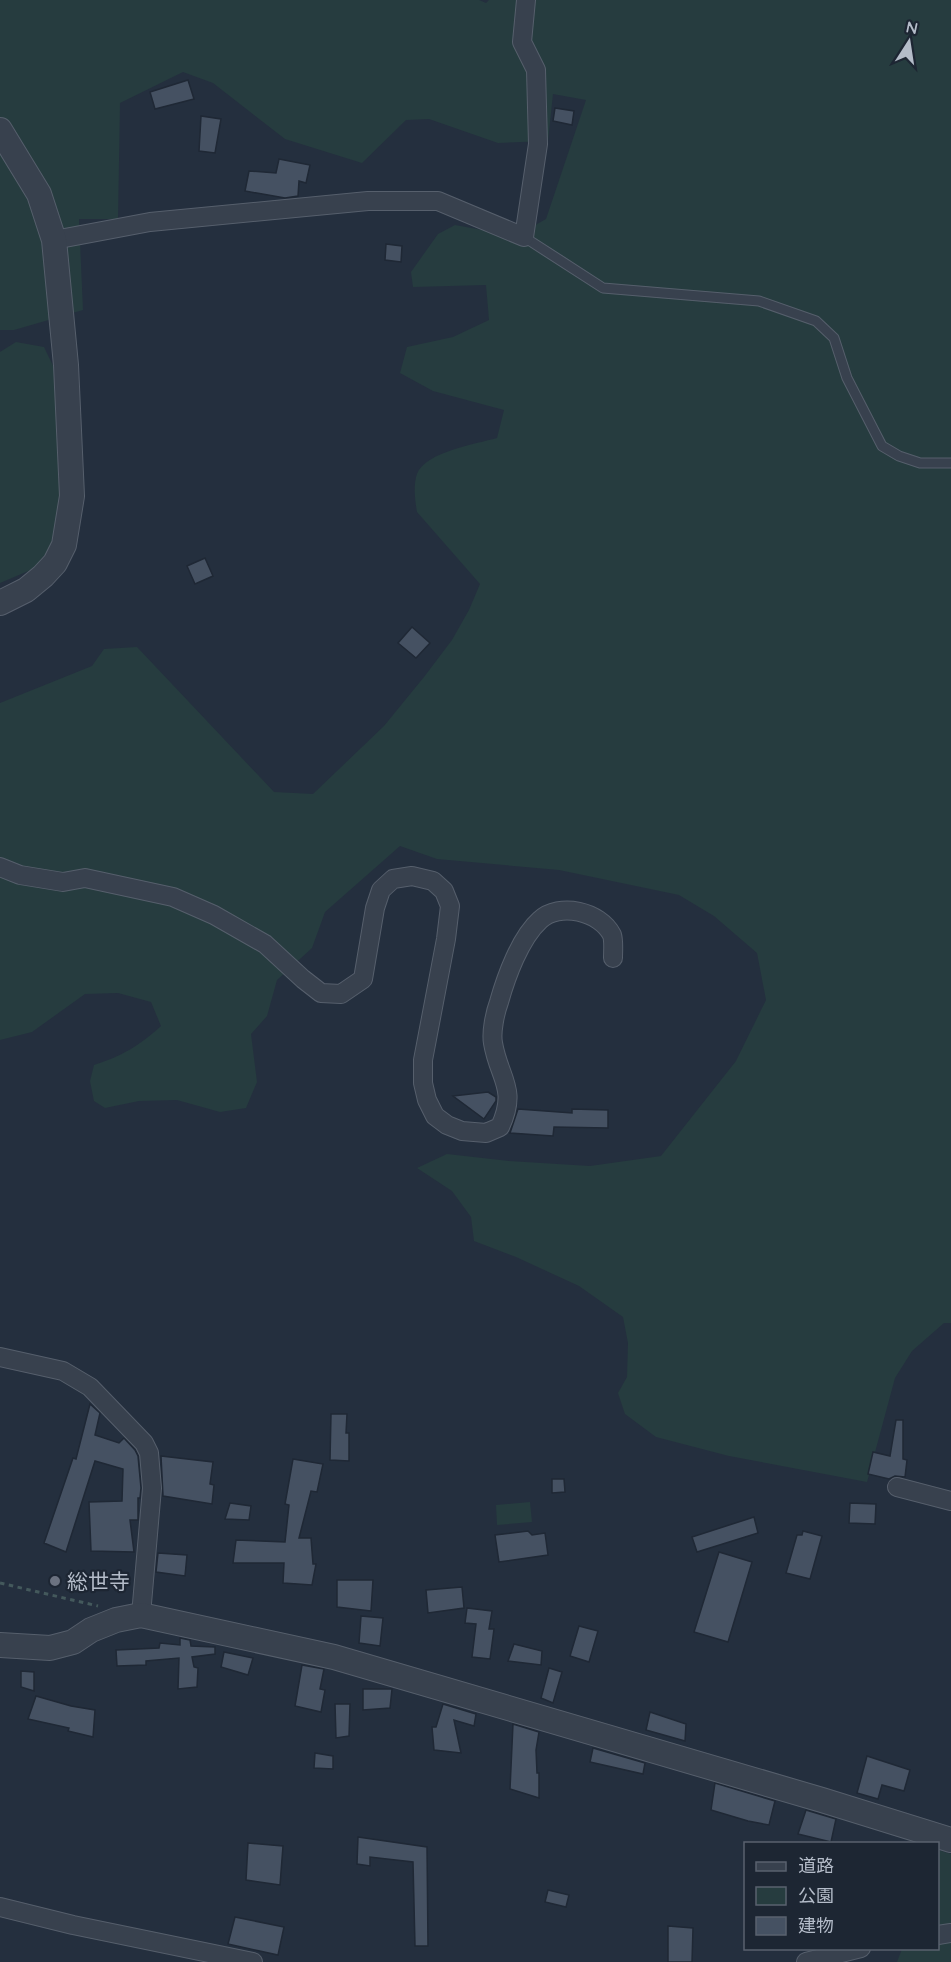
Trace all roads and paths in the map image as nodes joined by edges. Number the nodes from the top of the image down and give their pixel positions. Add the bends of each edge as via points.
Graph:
1 (525, 0) edge
2 (0, 130) edge
3 (524, 237) junction
4 (54, 240) junction
5 (951, 463) edge
6 (0, 603) edge
7 (0, 867) edge
8 (613, 958) dead end
9 (0, 1357) edge
10 (897, 1487) dead end
11 (951, 1501) edge
12 (0, 1583) edge
13 (108, 1608) dead end
14 (141, 1616) junction
15 (0, 1645) edge
16 (951, 1840) edge
17 (0, 1907) edge
18 (853, 1950) edge
19 (253, 1962) edge
20 (806, 1962) edge

1 - 3 street via 522,42 536,70 538,144
2 - 4 street via 39,194
3 - 4 street via 438,201 368,201 150,222
3 - 5 lane via 603,288 759,301 816,321 834,338 846,378 882,446 920,463
4 - 6 street via 66,365 72,474 70,515 64,545 55,563 26,590
7 - 8 street via 20,875 63,882 85,878 173,897 265,944 321,993 341,994 363,979 381,890 393,879 412,876 433,881 444,891 450,906 423,1059 423,1083 435,1116 462,1131 486,1133 500,1127 507,1113 508,1089 493,1042 498,1004 526,936 541,919 560,910 581,912 601,921 612,936
9 - 14 street via 63,1371 90,1387 144,1443 149,1453 152,1488
10 - 11 street
12 - 13 path
14 - 15 street via 116,1620 73,1642 50,1648
14 - 16 street via 334,1657
17 - 19 street
18 - 20 street

